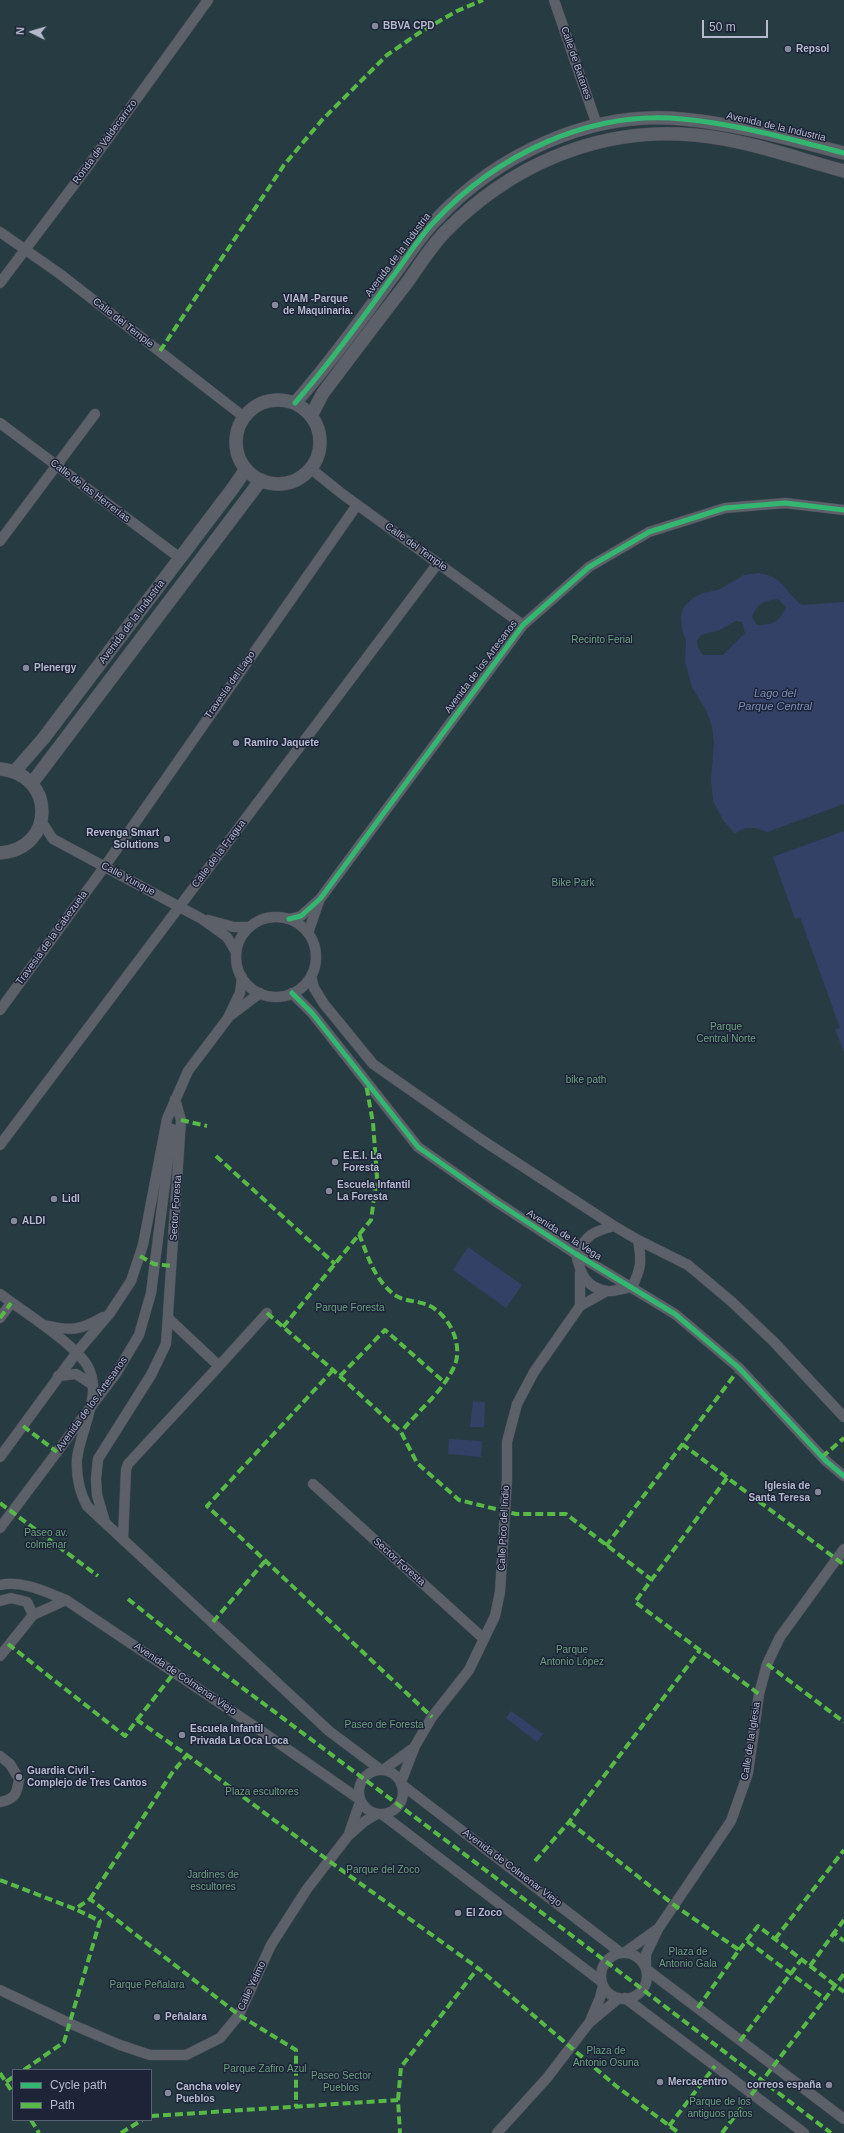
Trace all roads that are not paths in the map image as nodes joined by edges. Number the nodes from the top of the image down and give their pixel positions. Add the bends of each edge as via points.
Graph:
1 (208, 0) edge
2 (554, 0) edge
3 (597, 125) junction
4 (844, 152) edge
5 (844, 171) edge
6 (0, 232) edge
7 (25, 250) junction
8 (0, 283) edge
9 (296, 404) junction
10 (95, 414) dead end
11 (310, 416) junction
12 (244, 417) junction
13 (0, 423) edge
14 (55, 466) junction
15 (310, 468) junction
16 (246, 469) junction
17 (261, 480) junction
18 (357, 504) junction
19 (844, 510) edge
20 (0, 541) edge
21 (180, 558) junction
22 (438, 563) junction
23 (522, 625) junction
24 (0, 769) edge
25 (15, 771) junction
26 (32, 784) junction
27 (41, 821) junction
28 (33, 838) junction
29 (53, 839) junction
30 (0, 853) edge
31 (105, 866) junction
32 (320, 899) junction
33 (179, 907) junction
34 (202, 918) junction
35 (289, 919) junction
36 (249, 927) junction
37 (308, 934) junction
38 (236, 952) junction
39 (311, 976) junction
40 (242, 977) junction
41 (260, 993) junction
42 (292, 993) junction
43 (0, 1010) edge
44 (228, 1018) junction
45 (175, 1099) junction
46 (0, 1145) edge
47 (614, 1226) junction
48 (638, 1240) junction
49 (576, 1254) junction
50 (580, 1273) junction
51 (632, 1287) junction
52 (607, 1291) junction
53 (0, 1294) edge
54 (11, 1303) junction
55 (580, 1306) junction
56 (110, 1313) junction
57 (267, 1313) dead end
58 (0, 1318) edge
59 (169, 1319) junction
60 (40, 1324) junction
61 (77, 1352) junction
62 (219, 1366) junction
63 (58, 1376) junction
64 (93, 1385) junction
65 (90, 1409) junction
66 (844, 1416) edge
67 (0, 1457) edge
68 (844, 1476) edge
69 (313, 1484) dead end
70 (105, 1523) junction
71 (0, 1528) edge
72 (123, 1539) junction
73 (843, 1548) edge
74 (0, 1585) edge
75 (66, 1600) junction
76 (0, 1601) edge
77 (33, 1615) junction
78 (484, 1640) junction
79 (0, 1656) edge
80 (415, 1746) junction
81 (0, 1756) edge
82 (382, 1770) junction
83 (401, 1783) junction
84 (360, 1801) junction
85 (0, 1802) edge
86 (380, 1814) junction
87 (348, 1836) junction
88 (658, 1929) junction
89 (623, 1953) junction
90 (646, 1969) junction
91 (602, 1984) junction
92 (0, 1990) edge
93 (622, 1998) junction
94 (589, 2023) junction
95 (844, 2119) edge
96 (497, 2133) edge
97 (804, 2133) edge

1 - 7 street, Ronda de Valdecarrizo
2 - 3 street, Calle de Batanes
3 - 4 street, Avenida de la Industria via 656,118 682,118 743,127
3 - 9 street, Avenida de la Industria via 517,156 492,170 462,194 434,222
5 - 11 street via 727,140 681,134 618,138 550,157 503,184 471,207 445,232 323,393
6 - 7 street, Calle del Temple
7 - 8 street, Ronda de Valdecarrizo
7 - 12 street, Calle del Temple via 60,274
9 - 11 street
9 - 12 street via 282,400 267,401 254,407
10 - 14 street
11 - 15 street via 317,428 320,442 317,456
12 - 16 street via 237,430 236,443 239,457
13 - 14 street, Calle de las Herrerías
14 - 20 street
14 - 21 street, Calle de las Herrerías
15 - 17 street via 300,477 288,482 274,484
15 - 18 street, Calle del Temple
16 - 17 street
16 - 21 street, Avenida de la Industria
17 - 26 street, Avenida de la Industria
18 - 22 street, Calle del Temple
18 - 31 street, Travesía del Lago
19 - 23 street, Avenida de los Artesanos via 785,503 725,508 649,532 589,567
21 - 25 street, Avenida de la Industria via 43,739
22 - 23 street, Calle del Temple
22 - 33 street, Calle de la Fragua
23 - 32 street, Avenida de los Artesanos
24 - 25 street
25 - 26 street
26 - 27 street via 39,795
27 - 28 street
27 - 29 street, Calle Yunque
28 - 29 street, Calle Yunque
28 - 30 street via 22,847
29 - 31 street, Calle Yunque
31 - 33 street, Calle Yunque
31 - 43 street, Travesía de la Cabezuela
32 - 35 street, Avenida de los Artesanos via 301,916
32 - 37 street, Avenida de los Artesanos
33 - 34 street, Calle Yunque
33 - 46 street, Calle de la Fragua
34 - 36 street, Calle Yunque via 234,927
34 - 38 street, Calle Yunque via 227,937
35 - 36 street via 268,918
35 - 37 street
36 - 38 street via 243,934
37 - 39 street via 315,954
38 - 40 street via 237,965
39 - 42 street
39 - 47 street via 314,988 324,1004 373,1064 479,1138
40 - 41 street via 250,987
40 - 44 street, Avenida de los Artesanos via 240,993
41 - 42 street via 281,996
41 - 44 street, Avenida de los Artesanos
42 - 49 street, Avenida de la Vega via 312,1013 418,1147
44 - 45 street, Avenida de los Artesanos via 188,1072
45 - 56 street, Avenida de los Artesanos via 167,1120 140,1256 131,1281
45 - 59 street, Sector Foresta via 181,1120
45 - 65 street, Avenida de los Artesanos via 150,1293 139,1335 117,1372
47 - 48 street
47 - 49 street via 586,1237
48 - 51 street via 640,1270
48 - 66 street via 688,1265 732,1302
49 - 50 street
49 - 51 street, Avenida de la Vega
50 - 52 street via 592,1285
50 - 55 street
51 - 52 street, Calle Pico del Indio
51 - 68 street, Avenida de la Vega via 675,1314 739,1368 826,1461
52 - 55 street, Calle Pico del Indio
53 - 54 street
54 - 58 street
54 - 60 street
55 - 78 street, Calle Pico del Indio via 534,1372 517,1404 507,1442 500,1592 495,1616
56 - 60 street via 86,1327 64,1329
56 - 61 street, Avenida de los Artesanos
57 - 62 street
59 - 62 street
59 - 70 street, Sector Foresta via 166,1344 158,1363 98,1459 97,1495
60 - 61 street
61 - 63 street, Avenida de los Artesanos
61 - 64 street via 88,1366
62 - 72 street via 128,1464
63 - 64 street via 76,1374
63 - 67 street, Avenida de los Artesanos
64 - 65 street
65 - 70 street via 77,1458 78,1483 87,1506
65 - 71 street, Avenida de los Artesanos
69 - 78 street, Sector Foresta
70 - 72 street
72 - 82 street via 329,1730
73 - 88 street, Calle de la Iglesia via 780,1637 767,1664 759,1694 748,1773 731,1821
74 - 75 street, Avenida de Colmenar Viejo via 7,1583 32,1587
75 - 77 street
75 - 84 street, Avenida de Colmenar Viejo via 254,1726
76 - 77 street via 11,1598 27,1602
77 - 79 street
78 - 80 street, Calle Pico del Indio via 469,1670 432,1717
80 - 82 street, Calle Pico del Indio
80 - 83 street, Calle Pico del Indio
81 - 85 street via 10,1764 19,1779 17,1792 10,1800
82 - 83 street via 392,1773
82 - 84 street via 371,1772 363,1778 359,1788
83 - 86 street via 403,1795 398,1806 392,1812
83 - 89 street, Avenida de Colmenar Viejo
84 - 86 street via 367,1810
84 - 87 street
86 - 87 street via 365,1821
86 - 91 street
87 - 92 street, Calle Yelmo via 307,1889 271,1945 239,2015 220,2038 186,2055 150,2055 120,2045
88 - 89 street, Calle de la Iglesia
88 - 90 street, Calle de la Iglesia via 646,1954
89 - 90 street via 638,1958
89 - 91 street via 615,1954 605,1962 602,1968
90 - 93 street via 642,1990
90 - 95 street
91 - 93 street via 612,1996
91 - 94 street via 600,1998
93 - 94 street
93 - 97 street
94 - 96 street via 547,2078

